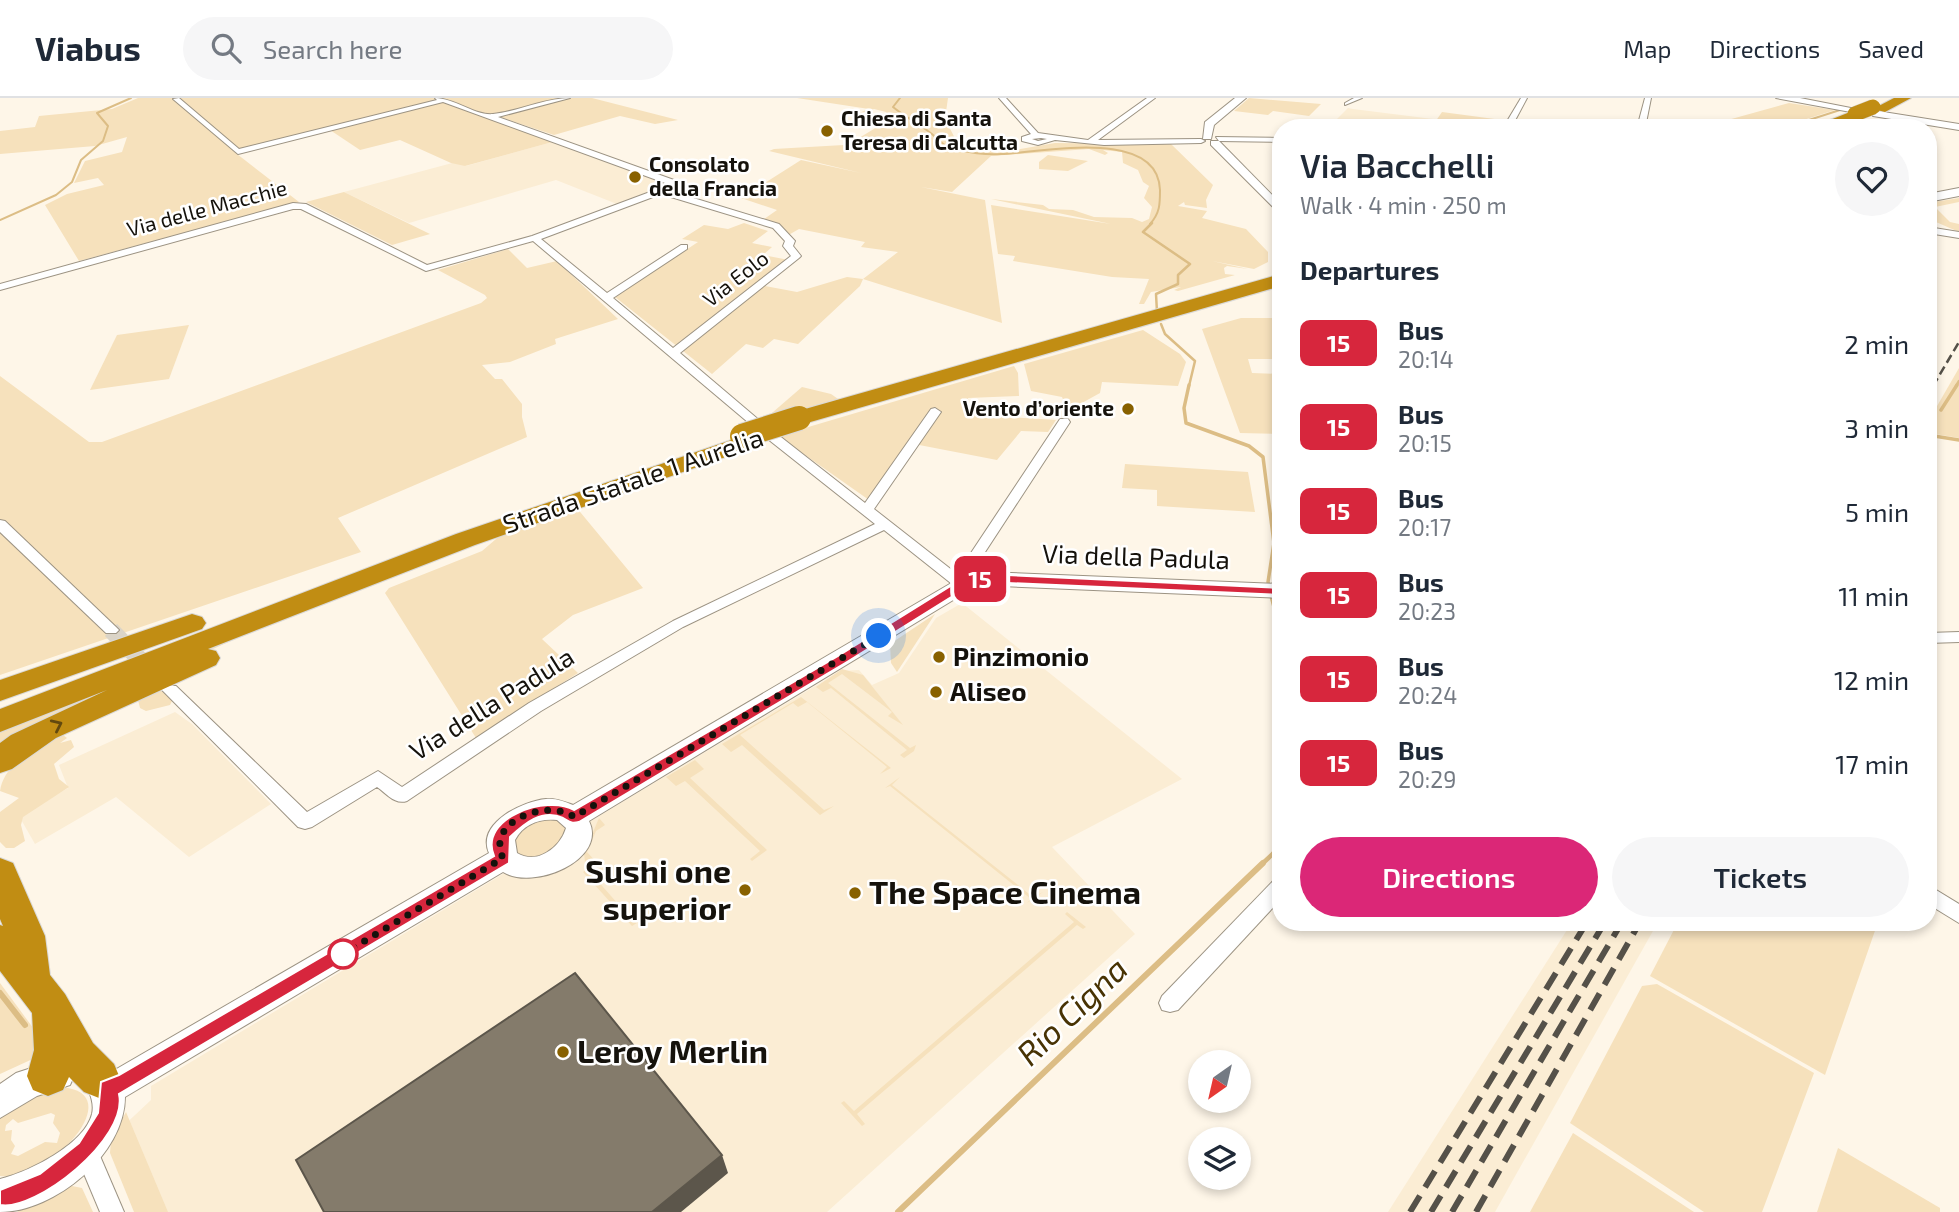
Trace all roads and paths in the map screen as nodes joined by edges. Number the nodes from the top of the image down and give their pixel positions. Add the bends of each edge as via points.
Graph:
1 (567, 98) edge
2 (1002, 98) edge
3 (1152, 98) edge
4 (1241, 98) edge
5 (1359, 98) edge
6 (1524, 98) edge
7 (1648, 98) edge
8 (1781, 98) edge
9 (1893, 98) edge
10 (1905, 98) edge
11 (441, 99) edge
12 (176, 100) edge
13 (1342, 101) edge
14 (1867, 112) junction
15 (493, 116) junction
16 (1512, 119) edge
17 (1643, 119) edge
18 (1845, 119) edge
19 (1851, 119) edge
20 (1910, 119) edge
21 (1937, 123) edge
22 (1959, 127) edge
23 (1211, 140) junction
24 (1270, 140) edge
25 (1090, 142) junction
26 (661, 191) junction
27 (1959, 192) edge
28 (1937, 196) edge
29 (1272, 202) edge
30 (1937, 230) edge
31 (1957, 235) edge
32 (535, 239) junction
33 (684, 247) dead end
34 (1272, 284) edge
35 (0, 287) edge
36 (1272, 288) edge
37 (607, 298) junction
38 (1179, 313) junction
39 (673, 353) junction
40 (935, 412) dead end
41 (1064, 422) dead end
42 (750, 434) junction
43 (773, 437) dead end
44 (866, 511) junction
45 (0, 524) edge
46 (884, 525) junction
47 (412, 559) junction
48 (346, 575) junction
49 (961, 585) junction
50 (1272, 591) edge
51 (111, 630) tunnel mouth
52 (1959, 637) edge
53 (1937, 638) edge
54 (170, 690) dead end
55 (0, 691) edge
56 (0, 711) edge
57 (0, 721) edge
58 (0, 761) edge
59 (574, 817) junction
60 (503, 858) junction
61 (0, 873) edge
62 (1272, 895) edge
63 (1937, 899) edge
64 (1959, 915) edge
65 (0, 941) edge
66 (41, 996) junction
67 (1170, 1003) dead end
68 (48, 1076) junction
69 (104, 1084) junction
70 (1, 1101) edge
71 (86, 1150) junction
72 (0, 1197) edge
73 (112, 1212) edge

1 - 15 street
2 - 25 street via 1036,135
3 - 25 street
4 - 23 street via 1209,124
5 - 13 street
6 - 16 street
7 - 17 street
8 - 14 street
9 - 14 highway
10 - 14 highway
11 - 12 street via 238,152
11 - 15 street
14 - 18 highway
14 - 19 highway
14 - 20 street
15 - 26 street via 671,182
21 - 22 street
23 - 24 street
23 - 25 street
23 - 29 street
26 - 32 street
26 - 39 street, Via Eolo via 776,226 796,253
27 - 28 street
30 - 31 street
32 - 35 street, Via delle Macchie via 426,268 303,206 293,206
32 - 37 street
33 - 37 street
34 - 38 highway, Strada Statale 1 Aurelia
36 - 38 highway, Strada Statale 1 Aurelia
37 - 39 street
38 - 42 highway, Strada Statale 1 Aurelia
39 - 42 street
40 - 44 street
41 - 49 street via 965,572
42 - 47 highway, Strada Statale 1 Aurelia
42 - 48 highway, Strada Statale 1 Aurelia
43 - 44 street
44 - 46 street
45 - 51 street
46 - 49 street
46 - 54 street, Via della Padula via 678,624 535,707 401,796 378,778 305,822
47 - 57 highway, Strada Statale 1 Aurelia
58 -> 47 highway via 45,730
48 - 55 highway via 209,617
48 - 56 highway, Strada Statale 1 Aurelia
49 - 50 street, Via della Padula via 984,578
49 - 59 street
52 - 53 street
59 - 60 street via 547,809 521,817 503,835 499,849
59 - 60 street via 577,839 558,860 527,868
60 - 69 street via 125,1083
61 - 66 highway via 26,936
62 - 67 street
63 - 64 street
65 - 66 highway
66 - 68 highway via 55,1050
66 - 69 highway via 78,1057
68 - 69 street via 76,1072
68 - 70 street
69 - 71 street via 111,1101 108,1117
71 - 72 street via 47,1181
71 - 73 street

